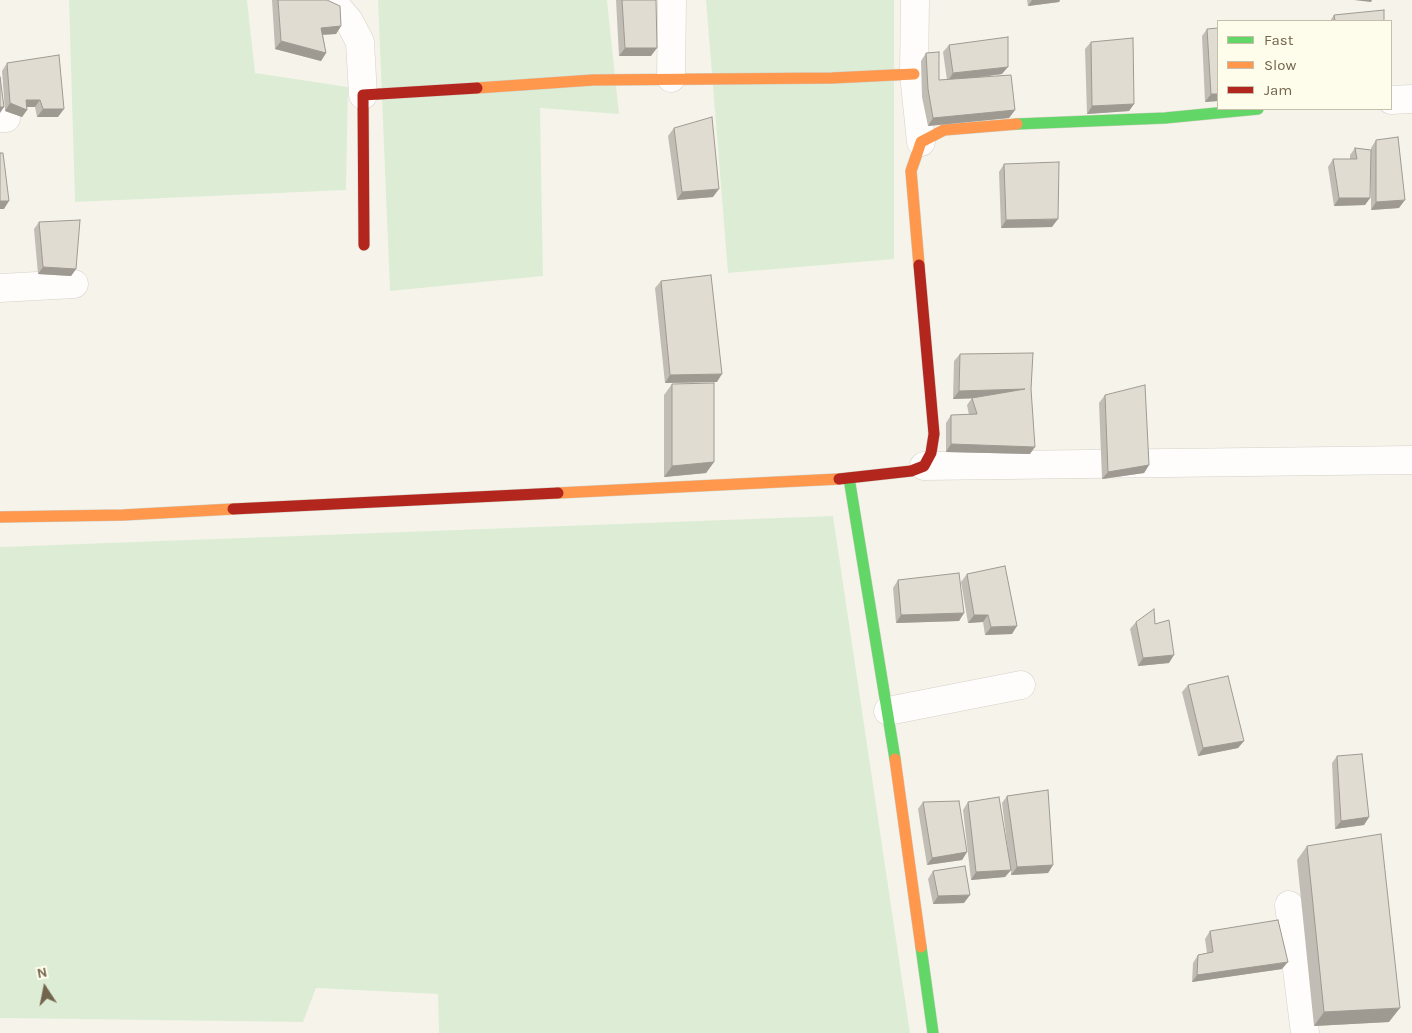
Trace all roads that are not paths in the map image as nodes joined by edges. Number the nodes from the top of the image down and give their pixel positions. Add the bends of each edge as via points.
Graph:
1 (323, 0) edge
2 (672, 0) edge
3 (915, 0) edge
4 (914, 74) junction
5 (672, 78) junction
6 (363, 95) junction
7 (1412, 99) edge
8 (1392, 100) edge
9 (1248, 110) edge
10 (920, 142) junction
11 (364, 245) dead end
12 (74, 284) edge
13 (0, 288) edge
14 (1412, 460) edge
15 (924, 466) junction
16 (849, 478) junction
17 (0, 517) edge
18 (1021, 685) dead end
19 (888, 711) junction
20 (1289, 905) dead end
21 (933, 1033) edge
22 (1305, 1033) edge

1 - 6 street via 337,7 360,42
2 - 5 street
3 - 4 street
4 - 5 street via 832,78
4 - 10 street
5 - 6 street
6 - 11 street
7 - 8 street
9 - 10 street via 1166,118 944,130
10 - 15 street via 911,171 934,434 931,453
12 - 13 street
14 - 15 street
15 - 16 street via 912,471
16 - 17 street via 123,515
16 - 19 street
18 - 19 street
19 - 21 street
20 - 22 street

